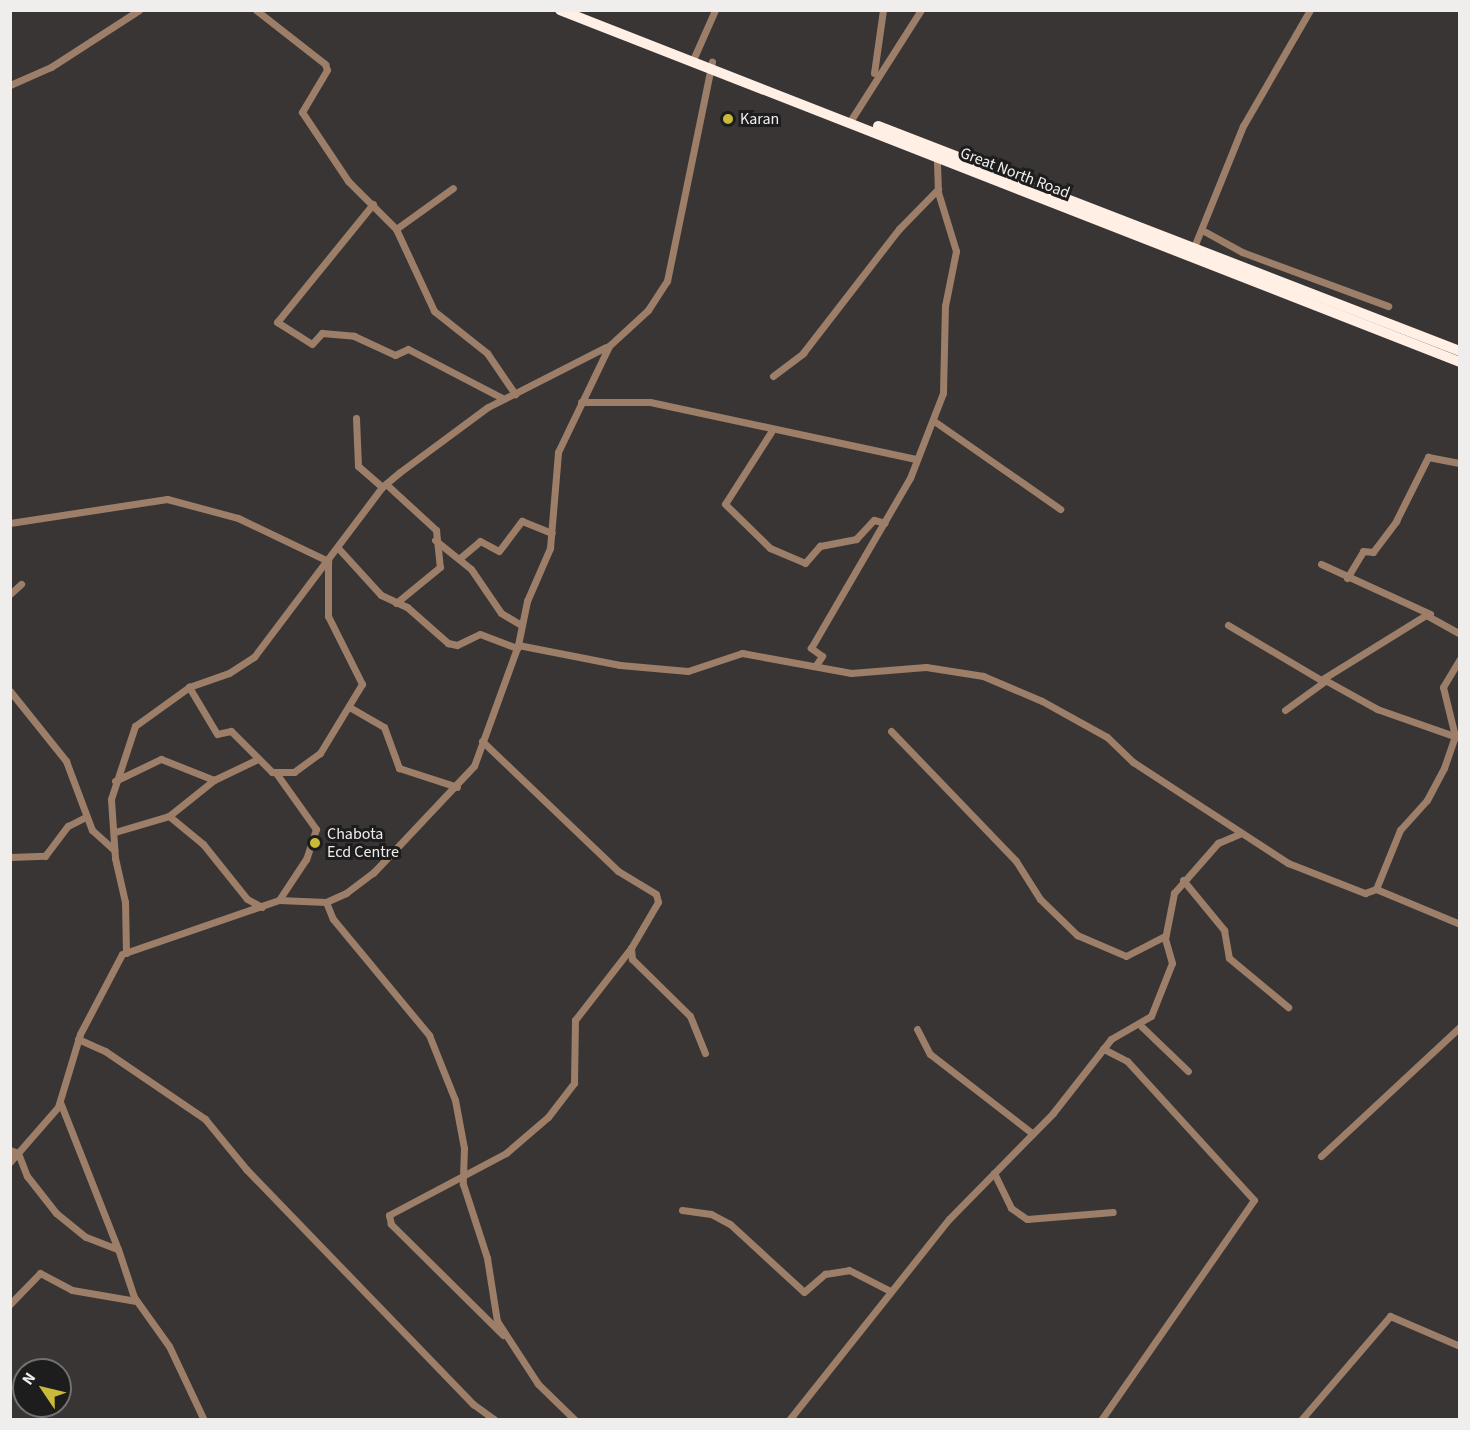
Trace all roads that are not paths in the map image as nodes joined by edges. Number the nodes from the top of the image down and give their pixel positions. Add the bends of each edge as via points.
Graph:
1 (139, 10) edge
2 (256, 10) edge
3 (560, 10) edge
4 (579, 10) edge
5 (714, 10) edge
6 (883, 10) edge
7 (921, 10) edge
8 (1310, 10) edge
9 (694, 59) junction
10 (710, 65) junction
11 (873, 80) junction
12 (10, 85) edge
13 (851, 120) junction
14 (937, 154) junction
15 (453, 188) dead end
16 (938, 189) junction
17 (373, 204) junction
18 (396, 229) junction
19 (1202, 230) junction
20 (1191, 252) junction
21 (1389, 306) dead end
22 (609, 346) junction
23 (1460, 351) edge
24 (1460, 362) edge
25 (773, 376) dead end
26 (515, 394) junction
27 (504, 399) junction
28 (581, 402) junction
29 (356, 418) dead end
30 (934, 421) junction
31 (771, 432) junction
32 (917, 459) junction
33 (1460, 463) edge
34 (384, 485) junction
35 (1060, 509) dead end
36 (10, 523) edge
37 (885, 523) junction
38 (552, 533) junction
39 (435, 540) junction
40 (339, 549) junction
41 (460, 558) junction
42 (328, 561) junction
43 (1321, 564) dead end
44 (1347, 578) junction
45 (21, 584) dead end
46 (10, 594) edge
47 (396, 603) junction
48 (1430, 614) junction
49 (1228, 625) dead end
50 (521, 626) junction
51 (1460, 634) edge
52 (518, 646) junction
53 (1460, 659) edge
54 (816, 665) junction
55 (1325, 680) junction
56 (189, 687) junction
57 (10, 691) edge
58 (351, 708) junction
59 (1285, 710) dead end
60 (891, 731) dead end
61 (1457, 737) edge
62 (483, 741) junction
63 (258, 759) junction
64 (276, 772) junction
65 (214, 780) junction
66 (115, 781) junction
67 (457, 787) junction
68 (169, 816) junction
69 (86, 817) junction
70 (115, 832) junction
71 (1239, 834) junction
72 (114, 850) junction
73 (10, 857) edge
74 (1183, 880) junction
75 (1376, 889) junction
76 (279, 900) junction
77 (326, 902) junction
78 (262, 907) junction
79 (1460, 924) edge
80 (1165, 936) junction
81 (631, 948) junction
82 (126, 953) junction
83 (1288, 1007) dead end
84 (1141, 1026) junction
85 (1460, 1027) edge
86 (917, 1029) dead end
87 (78, 1040) junction
88 (1103, 1049) junction
89 (705, 1053) dead end
90 (1188, 1071) dead end
91 (60, 1102) junction
92 (1033, 1134) junction
93 (14, 1152) edge
94 (1321, 1156) dead end
95 (10, 1162) edge
96 (994, 1173) junction
97 (466, 1175) junction
98 (682, 1210) dead end
99 (1113, 1212) dead end
100 (118, 1249) junction
101 (890, 1291) junction
102 (136, 1301) junction
103 (10, 1304) edge
104 (505, 1337) junction
105 (1460, 1346) edge
106 (204, 1419) edge
107 (495, 1419) edge
108 (575, 1419) edge
109 (789, 1419) edge
110 (1101, 1419) edge
111 (1301, 1419) edge

1 - 12 street via 51,67
2 - 17 street via 325,64 327,70 301,111 344,176
3 - 9 highway, Great North Road
4 - 9 highway, Great North Road
5 - 9 street
6 - 11 street
7 - 11 street
8 - 19 street via 1244,126
9 - 10 highway, Great North Road
10 - 13 highway, Great North Road
10 - 22 street via 695,162 667,280 643,315
11 - 13 street
13 - 14 highway, Great North Road
14 - 16 street
14 - 20 highway, Great North Road
15 - 18 street
16 - 25 street via 899,229 803,353
16 - 30 street via 956,251 945,306 944,387
17 - 18 street
17 - 27 street via 277,322 312,344 322,333 354,336 395,355 408,349
18 - 26 street via 434,311 487,354
19 - 20 street
19 - 21 street via 1242,252
20 - 23 highway, Great North Road
20 - 24 highway, Great North Road
22 - 26 street
22 - 28 street
26 - 27 street
27 - 34 street
28 - 31 street via 650,402
28 - 38 street via 555,460
29 - 34 street via 358,466
30 - 32 street
30 - 35 street via 1005,476
31 - 32 street via 811,434
31 - 37 street via 725,504 770,548 805,564 820,546 856,539 874,520
32 - 37 street
33 - 44 street via 1428,457 1396,521 1373,552 1363,551
34 - 39 street via 436,530
34 - 40 street
36 - 42 street via 167,499 238,518
37 - 54 street via 811,648 822,656
38 - 41 street via 522,521 499,551 480,541
38 - 50 street
39 - 41 street via 453,560
39 - 47 street via 440,567
40 - 42 street
40 - 47 street via 381,596
41 - 50 street via 501,613
42 - 56 street via 254,657
42 - 58 street via 328,616 362,684
43 - 44 street
44 - 48 street
45 - 46 street
47 - 52 street via 453,645 480,634
48 - 51 street
48 - 55 street via 1396,629
49 - 55 street via 1251,642
50 - 52 street
52 - 54 street via 620,665 688,671 742,652
52 - 62 street
53 - 61 street via 1445,680 1442,697
54 - 71 street via 858,673 926,667 983,676 1042,700 1107,737
55 - 59 street
55 - 61 street via 1357,693 1377,709
56 - 63 street via 217,734 229,730
56 - 66 street via 135,726
57 - 69 street via 66,761
58 - 64 street via 320,753 294,772
58 - 67 street via 384,727 399,768
60 - 80 street via 1009,853 1040,899 1077,936 1126,956
61 - 75 street via 1437,783 1400,830
62 - 67 street via 474,766
62 - 81 street via 618,871 656,894 658,902
63 - 64 street
63 - 65 street
64 - 76 street via 316,830 306,859
65 - 66 street via 161,759
65 - 68 street
66 - 70 street
67 - 77 street via 358,886
68 - 70 street
68 - 78 street via 203,844 247,899
69 - 72 street via 95,834
69 - 73 street via 68,826 45,856
70 - 72 street
71 - 74 street via 1218,843
71 - 75 street via 1297,868 1365,893
72 - 82 street via 126,902
74 - 80 street via 1174,893
74 - 83 street via 1224,930 1229,958
75 - 79 street
76 - 77 street
76 - 78 street
77 - 97 street via 333,919 429,1035 455,1100
78 - 82 street
80 - 84 street via 1173,963 1155,1010
81 - 89 street via 635,965 694,1022
81 - 97 street via 575,1020 574,1083 562,1101 506,1153
82 - 87 street via 117,959
84 - 88 street
84 - 90 street
85 - 94 street
86 - 92 street via 930,1054
87 - 91 street
87 - 107 street via 105,1051 205,1119 262,1186 473,1404
88 - 92 street
88 - 110 street via 1127,1060 1254,1200
91 - 93 street
91 - 100 street
92 - 96 street
93 - 95 street
93 - 100 street via 56,1213 86,1237
96 - 99 street via 1011,1208 1027,1219
96 - 101 street
97 - 104 street via 463,1184 487,1258 493,1308
97 - 104 street via 392,1209 388,1220
98 - 101 street via 711,1214 730,1224 804,1292 825,1274 849,1270
100 - 102 street
101 - 109 street
102 - 103 street via 72,1290 40,1273
102 - 106 street via 170,1346
104 - 108 street via 538,1384
105 - 111 street via 1390,1316

